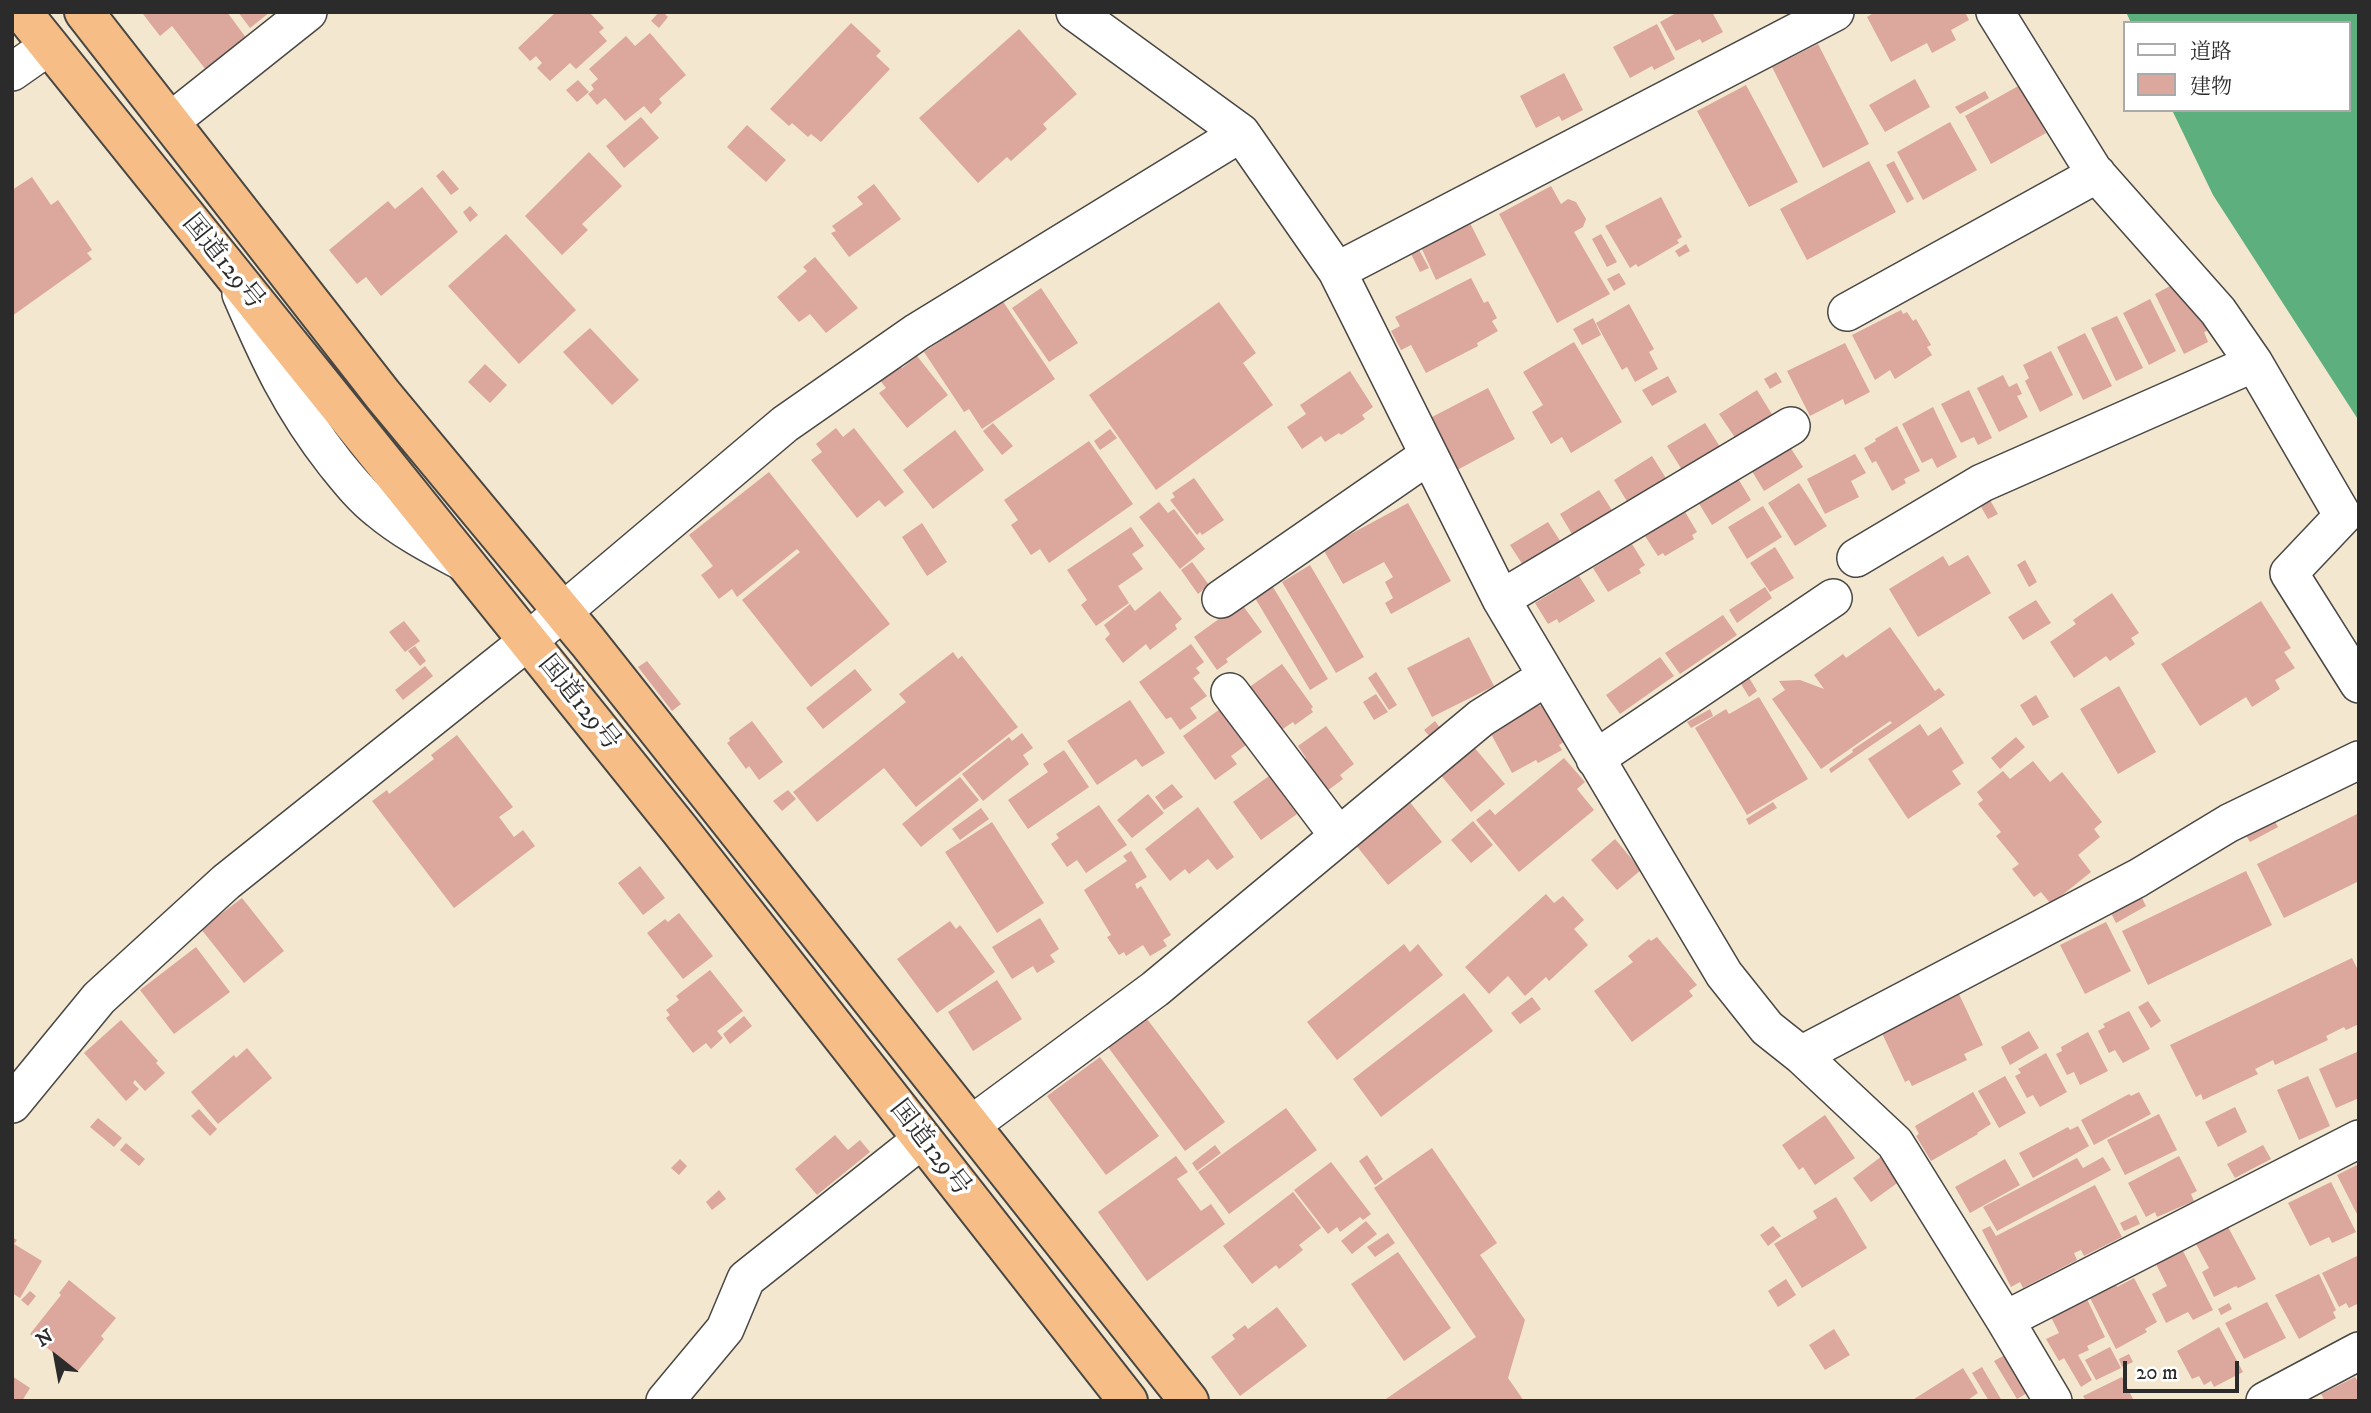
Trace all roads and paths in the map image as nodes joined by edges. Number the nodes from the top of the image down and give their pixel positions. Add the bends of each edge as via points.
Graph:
1 (22, 12) edge
2 (84, 12) edge
3 (308, 12) edge
4 (1075, 12) edge
5 (1835, 12) edge
6 (1995, 12) edge
7 (49, 46) junction
8 (12, 72) edge
9 (171, 121) junction
10 (1241, 133) junction
11 (2097, 174) junction
12 (1337, 271) junction
13 (1862, 292) dead end
14 (2254, 363) junction
15 (1792, 427) dead end
16 (1429, 455) junction
17 (1856, 558) dead end
18 (1228, 582) dead end
19 (1833, 598) dead end
20 (1501, 599) junction
21 (562, 611) junction
22 (528, 641) junction
23 (1546, 677) junction
24 (2359, 684) edge
25 (1230, 692) dead end
26 (1595, 759) junction
27 (2359, 760) edge
28 (1338, 835) junction
29 (1801, 1055) junction
30 (12, 1104) edge
31 (971, 1125) junction
32 (2359, 1139) edge
33 (921, 1140) junction
34 (2005, 1320) junction
35 (2359, 1351) edge
36 (665, 1401) edge
37 (1128, 1401) edge
38 (1188, 1401) edge
39 (2053, 1401) edge
40 (2265, 1401) edge

1 - 7 highway, 国道129号
2 - 9 highway, 国道129号
3 - 9 street
4 - 10 street
5 - 12 street
6 - 11 street
7 - 8 street
7 - 22 highway, 国道129号
9 - 21 highway, 国道129号 via 383,394
10 - 12 street
10 - 21 street via 917,332 785,424
11 - 13 street via 1983,250
11 - 14 street via 2218,312
12 - 16 street
14 - 17 street via 1982,483
14 - 24 street via 2343,516 2289,573
15 - 20 street
16 - 18 street
16 - 20 street
19 - 26 street
20 - 23 street
21 - 22 street
21 - 31 highway, 国道129号
22 - 30 street via 226,883 99,998
22 - 33 highway, 国道129号
23 - 26 street
23 - 28 street via 1481,718
25 - 28 street
26 - 29 street via 1724,974 1767,1028
27 - 29 street via 2229,824 2138,878
28 - 31 street via 1155,989
29 - 34 street via 1895,1143
31 - 38 highway, 国道129号
32 - 34 street
33 - 36 street via 746,1279 725,1329
33 - 37 highway, 国道129号
34 - 39 street
35 - 40 street

